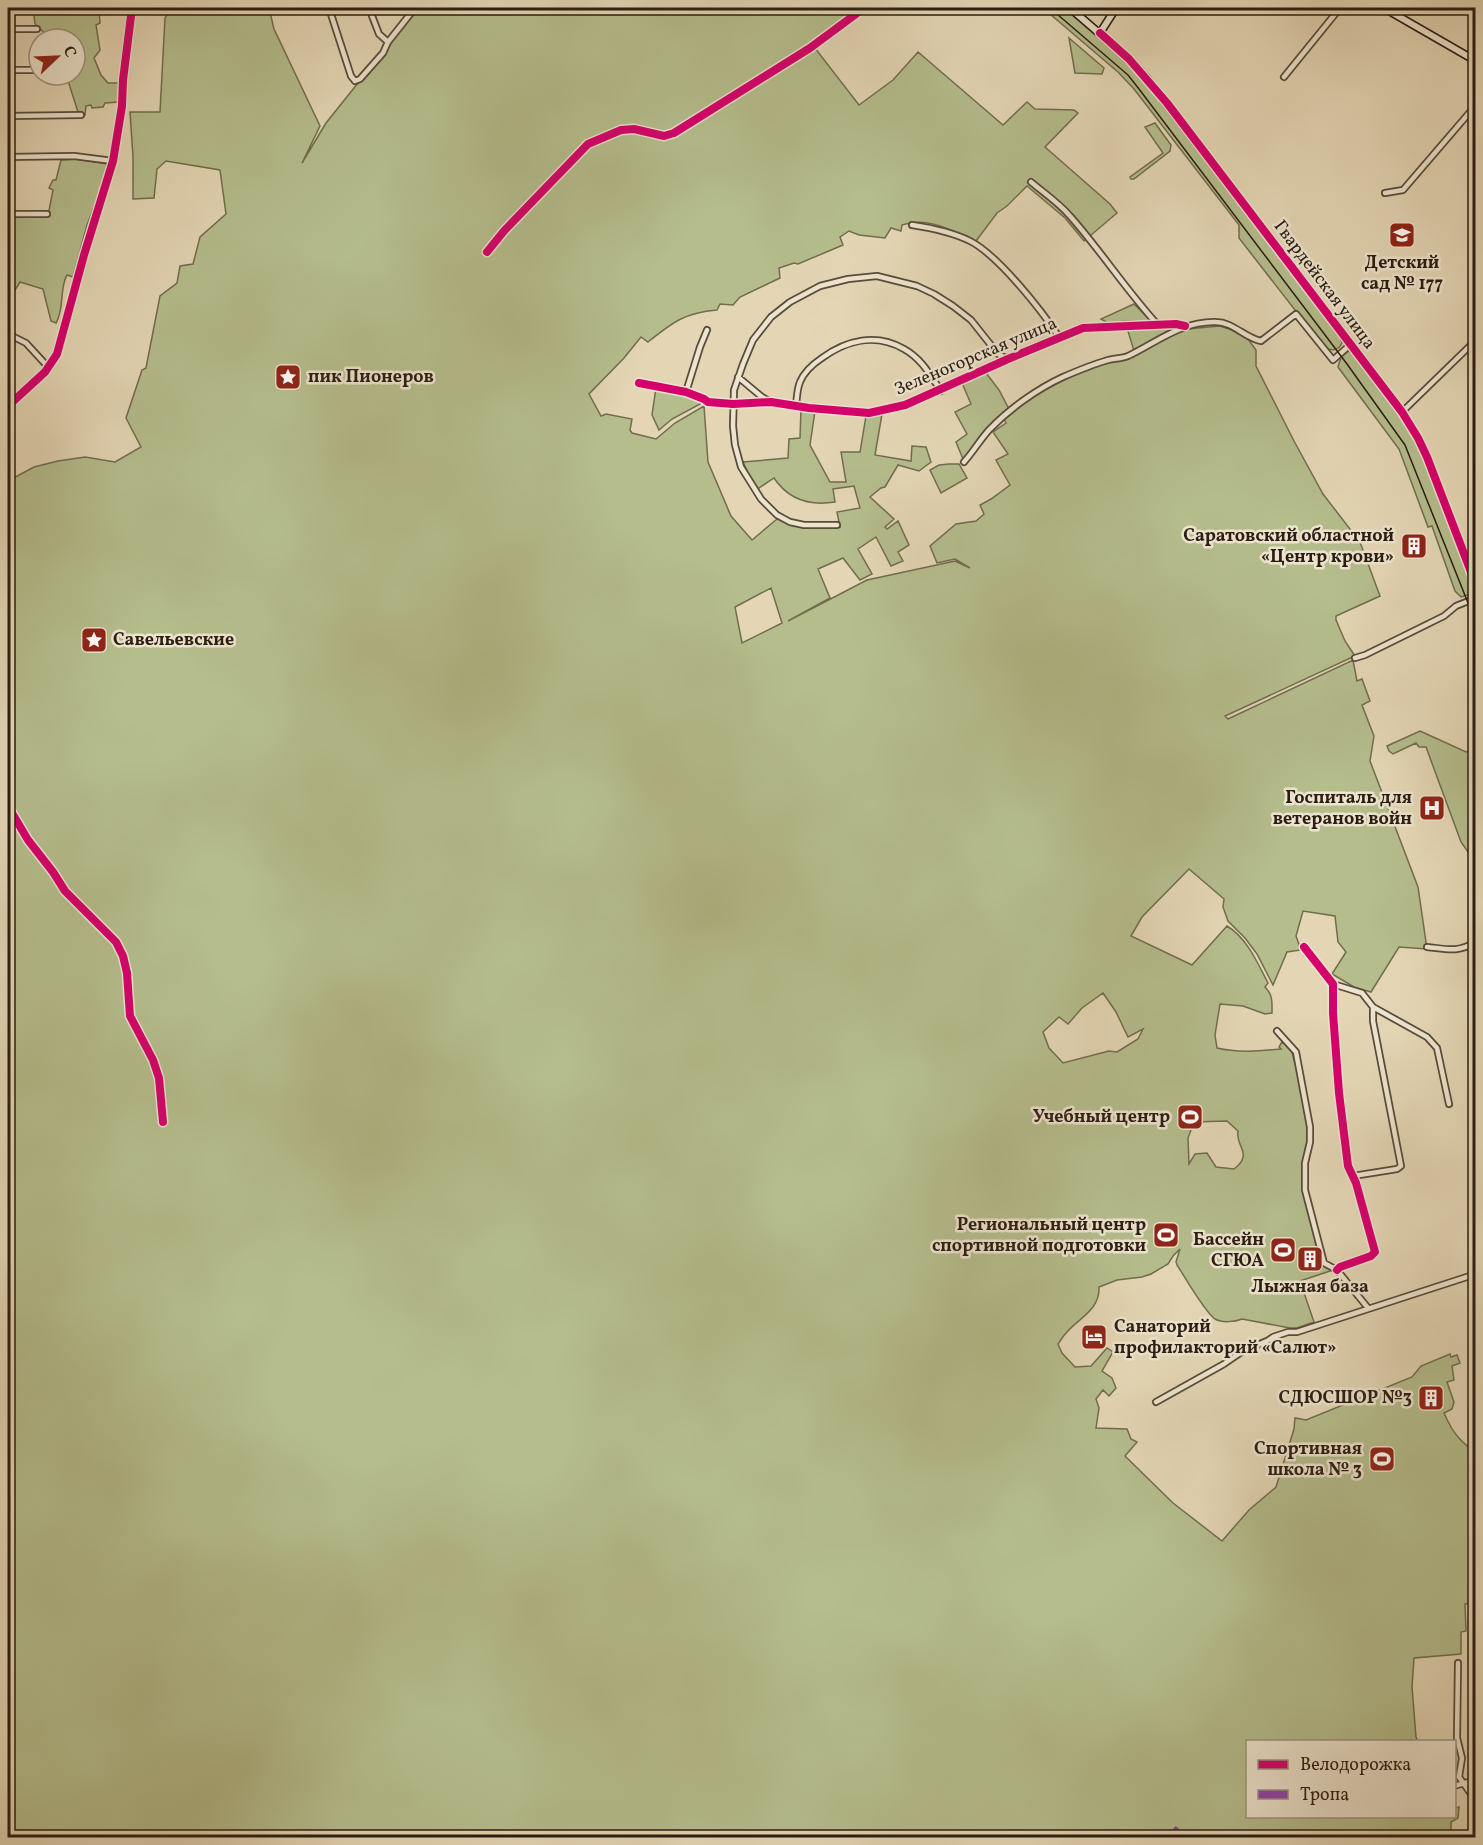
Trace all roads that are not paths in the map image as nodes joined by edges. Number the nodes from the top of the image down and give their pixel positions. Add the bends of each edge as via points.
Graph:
1 (132, 8) edge
2 (329, 8) edge
3 (369, 8) edge
4 (864, 8) edge
5 (1070, 8) edge
6 (1116, 8) edge
7 (1340, 8) edge
8 (1384, 8) edge
9 (405, 9) edge
10 (413, 10) edge
11 (8, 29) edge
12 (27, 29) edge
13 (1100, 33) junction
14 (388, 42) junction
15 (1476, 61) edge
16 (8, 70) edge
17 (27, 70) edge
18 (1284, 77) dead end
19 (1476, 105) edge
20 (81, 115) dead end
21 (8, 116) edge
22 (8, 157) edge
23 (113, 161) junction
24 (1031, 182) dead end
25 (1385, 193) dead end
26 (8, 214) edge
27 (47, 214) dead end
28 (912, 225) dead end
29 (487, 252) dead end
30 (1158, 325) junction
31 (1185, 326) junction
32 (707, 330) dead end
33 (8, 334) edge
34 (1059, 337) junction
35 (1474, 343) edge
36 (1350, 345) junction
37 (1008, 360) junction
38 (49, 368) junction
39 (738, 377) junction
40 (639, 383) dead end
41 (940, 391) junction
42 (686, 392) junction
43 (771, 402) junction
44 (734, 404) junction
45 (796, 405) junction
46 (8, 406) edge
47 (1402, 412) junction
48 (964, 462) dead end
49 (837, 525) dead end
50 (1476, 585) edge
51 (1476, 598) edge
52 (1355, 658) dead end
53 (8, 808) edge
54 (1476, 942) edge
55 (1304, 947) dead end
56 (1427, 947) dead end
57 (1333, 984) junction
58 (1373, 1007) junction
59 (1277, 1031) dead end
60 (1449, 1104) dead end
61 (162, 1122) dead end
62 (1353, 1176) junction
63 (1337, 1269) junction
64 (1476, 1274) edge
65 (1368, 1308) junction
66 (1156, 1402) dead end
67 (1458, 1663) dead end
68 (1476, 1780) edge
69 (1462, 1784) junction
70 (1456, 1786) edge
71 (1476, 1797) edge

1 - 23 street
2 - 14 street via 356,81 383,53
3 - 14 street via 379,34
4 - 29 street via 810,48 674,133 664,136 621,130 588,144
5 - 13 street, Гвардейская улица
6 - 13 street
7 - 18 street
8 - 15 street
9 - 10 street
10 - 14 street
11 - 12 street
13 - 36 street, Гвардейская улица via 1160,94
16 - 17 street
19 - 25 street via 1403,190
20 - 21 street
22 - 23 street via 74,156
23 - 38 street via 57,354
24 - 30 street via 1068,214
26 - 27 street
28 - 34 street via 953,234 990,255
30 - 31 street, Зеленогорская улица
30 - 34 street, Зеленогорская улица via 1083,328
31 - 36 street via 1218,322 1261,341 1296,314 1333,360
31 - 48 street via 1125,357 1079,370 1042,389 990,430
32 - 42 street
33 - 38 street via 26,343
34 - 37 street, Зеленогорская улица
35 - 47 street
36 - 47 street, Гвардейская улица
37 - 39 street via 998,354 971,320 934,294 917,286 866,276 820,286 780,309 753,340
37 - 41 street, Зеленогорская улица
38 - 46 street
39 - 43 street
39 - 44 street
40 - 42 street, Зеленогорская улица
41 - 45 street, Зеленогорская улица via 905,405 869,413
41 - 45 street via 927,369 903,348 867,339 839,347 816,363 800,381
42 - 44 street, Зеленогорская улица via 708,402
43 - 44 street, Зеленогорская улица
43 - 45 street, Зеленогорская улица
44 - 49 street via 735,445 741,467 760,499 790,522
47 - 50 street, Гвардейская улица via 1427,457
51 - 52 street
53 - 61 street via 65,891 116,942 123,956 130,1016 159,1078
54 - 56 street via 1459,950
55 - 57 street
57 - 58 street via 1362,993
57 - 62 street via 1340,1093 1348,1166
58 - 60 street via 1427,1037 1437,1048
58 - 62 street via 1401,1166
59 - 63 street via 1296,1052 1310,1127 1305,1190 1324,1263
62 - 63 street via 1375,1252
63 - 65 street
64 - 65 street
65 - 66 street via 1273,1337 1236,1354
67 - 69 street via 1456,1738 1462,1758
68 - 69 street
69 - 70 street
69 - 71 street

